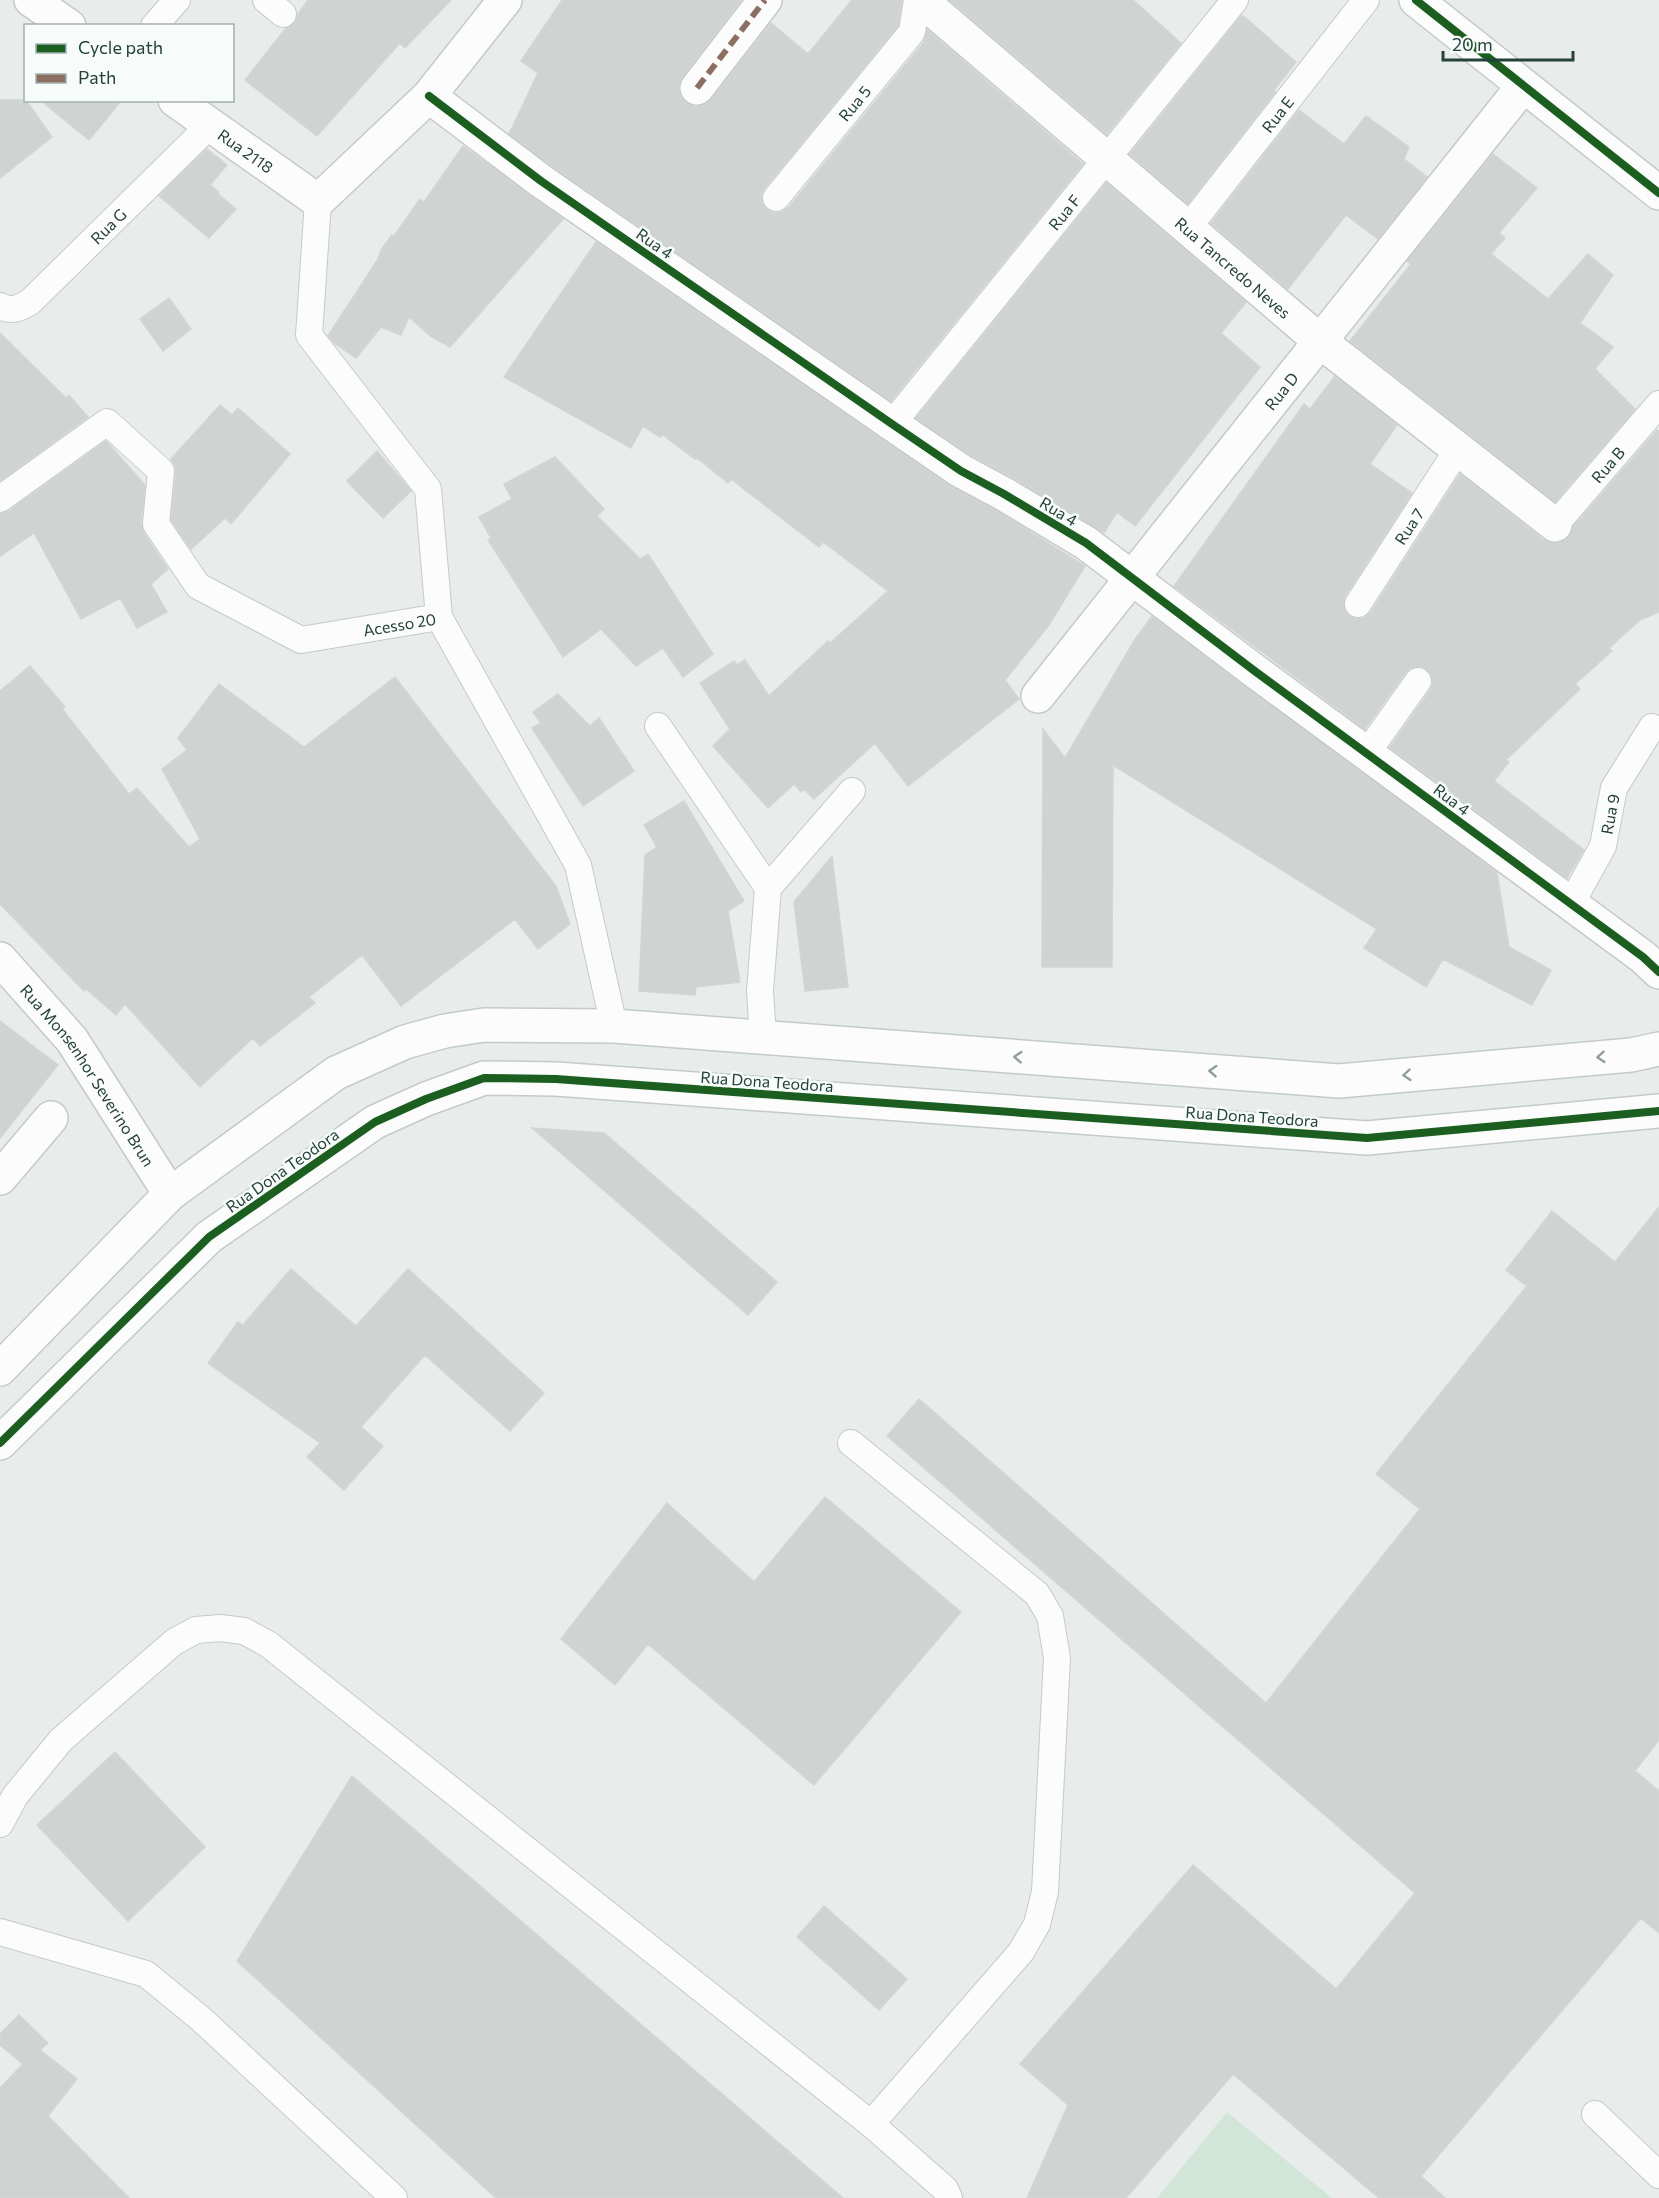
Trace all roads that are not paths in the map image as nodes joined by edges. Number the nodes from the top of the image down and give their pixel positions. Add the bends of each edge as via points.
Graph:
1 (32, 0) edge
2 (177, 0) edge
3 (505, 0) edge
4 (765, 0) edge
5 (919, 0) edge
6 (1235, 0) edge
7 (1366, 0) edge
8 (1416, 0) edge
9 (66, 24) edge
10 (156, 24) edge
11 (1523, 86) junction
12 (697, 88) dead end
13 (429, 96) junction
14 (178, 102) edge
15 (209, 126) junction
16 (1106, 160) junction
17 (1659, 193) edge
18 (776, 198) dead end
19 (318, 201) junction
20 (1187, 229) junction
21 (0, 306) edge
22 (1321, 342) junction
23 (1659, 404) edge
24 (892, 424) junction
25 (1458, 449) junction
26 (0, 499) edge
27 (1555, 525) joint
28 (1130, 578) junction
29 (1358, 604) dead end
30 (438, 617) junction
31 (1418, 681) dead end
32 (1038, 696) dead end
33 (658, 726) dead end
34 (1652, 727) dead end
35 (1366, 753) junction
36 (852, 791) dead end
37 (768, 888) junction
38 (1571, 904) junction
39 (0, 959) edge
40 (1659, 972) edge
41 (614, 1026) junction
42 (764, 1037) junction
43 (1659, 1049) edge
44 (1659, 1111) edge
45 (51, 1118) dead end
46 (0, 1178) edge
47 (170, 1194) junction
48 (0, 1369) edge
49 (0, 1443) edge
50 (850, 1443) dead end
51 (0, 1824) edge
52 (0, 1932) edge
53 (1595, 2114) dead end
54 (872, 2124) junction
55 (1659, 2175) edge
56 (394, 2198) edge
57 (949, 2198) edge

1 - 9 street
2 - 10 lane
3 - 13 street
4 - 12 street
5 - 16 street, Rua Tancredo Neves
5 - 18 lane, Rua 5 via 912,32
6 - 16 lane, Rua F
7 - 20 lane, Rua E
8 - 11 street
11 - 17 street
11 - 22 street, Rua D
13 - 19 street
13 - 24 street, Rua 4 via 541,181
14 - 15 street, Rua 2118
15 - 19 street, Rua 2118
15 - 21 lane, Rua G via 30,302 18,309
16 - 20 street, Rua Tancredo Neves
16 - 24 lane, Rua F
19 - 30 lane via 309,335 428,489
20 - 22 street, Rua Tancredo Neves
22 - 25 street, Rua Tancredo Neves
22 - 28 street, Rua D
23 - 27 lane, Rua B
24 - 28 street, Rua 4 via 961,471 1086,543
25 - 27 street, Rua Tancredo Neves
25 - 29 lane, Rua 7
26 - 30 lane, Acesso 20 via 107,422 161,471 156,524 198,586 302,640
28 - 32 street, Rua D
28 - 35 street, Rua 4
30 - 41 lane, Acesso 20 via 578,865
31 - 35 lane
33 - 37 lane
34 - 38 lane, Rua 9 via 1614,788 1603,846
35 - 38 street, Rua 4
36 - 37 lane
37 - 42 lane via 760,992
38 - 40 street, Rua 4
39 - 47 street, Rua Monsenhor Severino Brun via 72,1040
41 - 42 street
41 - 47 street via 484,1025 405,1042 336,1073
43 -> 42 street via 1631,1055 1339,1081
44 - 49 street, Rua Dona Teodora via 1367,1138 556,1079 484,1078 375,1122 209,1237
45 - 46 street
47 - 48 street
50 - 54 lane via 1037,1594 1050,1616 1057,1658 1045,1892 1037,1924 1021,1952
51 - 54 lane via 15,1796 61,1740 174,1642 196,1630 243,1631 268,1644
52 - 56 lane via 146,1974 201,2019
53 - 55 lane
54 - 57 lane via 945,2189

